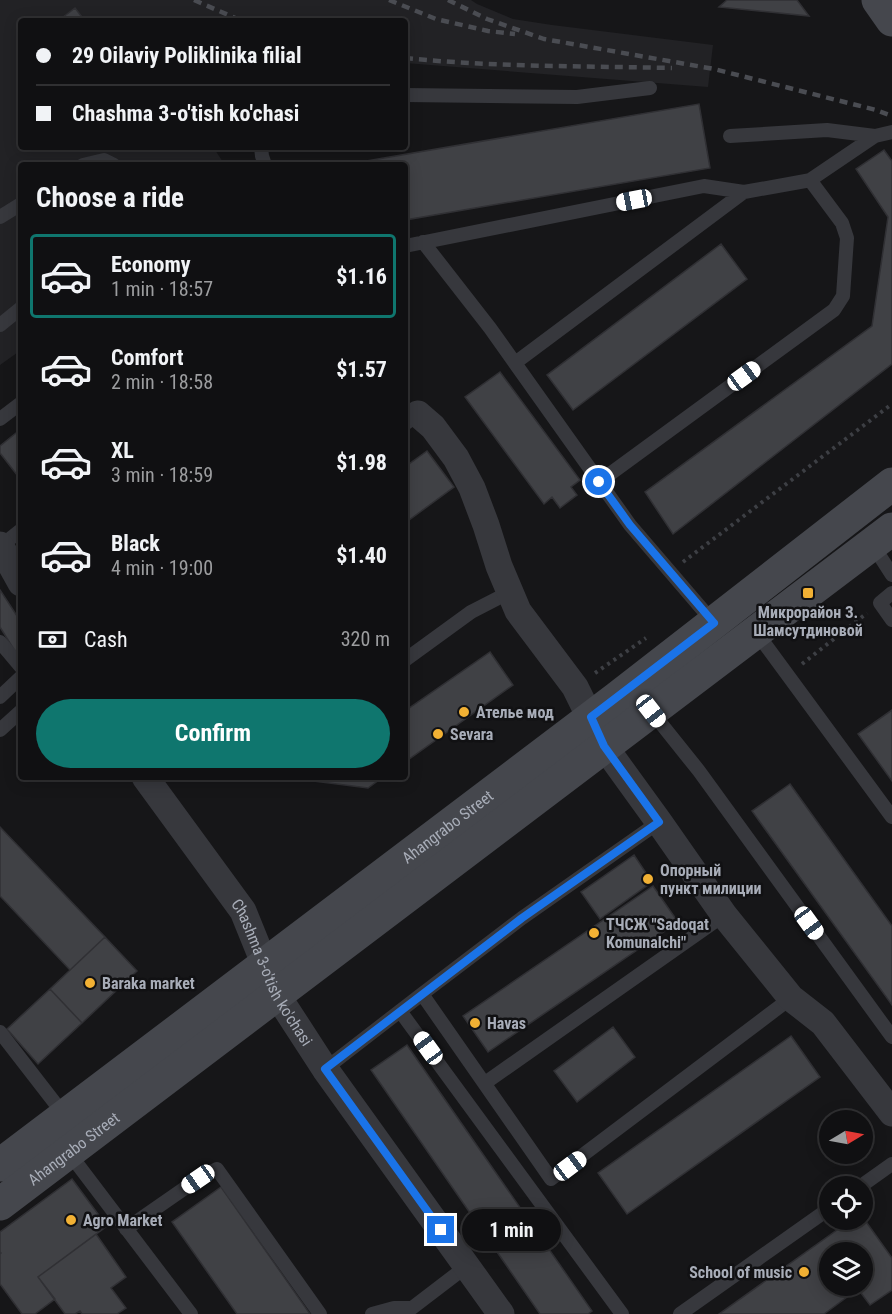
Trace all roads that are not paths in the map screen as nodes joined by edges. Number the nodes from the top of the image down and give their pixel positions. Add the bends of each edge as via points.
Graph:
1 (878, 0) edge
2 (892, 20) edge
3 (650, 88) dead end
4 (408, 95) edge
5 (892, 132) edge
6 (730, 136) dead end
7 (875, 136) junction
8 (811, 180) junction
9 (744, 192) junction
10 (18, 206) edge
11 (0, 217) edge
12 (423, 242) junction
13 (408, 245) edge
14 (18, 310) edge
15 (0, 325) edge
16 (515, 363) junction
17 (18, 405) edge
18 (409, 416) edge
19 (0, 419) edge
20 (599, 482) junction
21 (892, 484) edge
22 (18, 532) edge
23 (882, 537) edge
24 (0, 545) edge
25 (892, 575) edge
26 (18, 578) edge
27 (510, 592) junction
28 (892, 593) edge
29 (892, 620) edge
30 (714, 623) junction
31 (756, 632) junction
32 (0, 642) edge
33 (408, 658) edge
34 (18, 663) edge
35 (18, 681) edge
36 (0, 697) edge
37 (651, 711) junction
38 (18, 714) edge
39 (0, 730) edge
40 (597, 732) junction
41 (147, 780) edge
42 (892, 817) edge
43 (659, 822) junction
44 (724, 915) junction
45 (264, 964) junction
46 (422, 994) junction
47 (277, 995) junction
48 (791, 998) junction
49 (400, 1011) junction
50 (0, 1032) edge
51 (892, 1037) edge
52 (325, 1069) junction
53 (485, 1083) junction
54 (892, 1113) edge
55 (66, 1134) junction
56 (892, 1164) edge
57 (0, 1165) edge
58 (873, 1177) edge
59 (0, 1204) edge
60 (819, 1217) edge
61 (126, 1229) junction
62 (467, 1266) junction
63 (191, 1314) edge
64 (320, 1314) edge
65 (372, 1314) edge
66 (501, 1314) edge
67 (622, 1314) edge
68 (680, 1314) edge

1 - 2 main road
3 - 4 lane via 577,97
5 - 7 lane
6 - 7 lane via 827,130
7 - 8 lane
8 - 9 lane
8 - 20 lane via 842,223 847,237 843,296 834,310
9 - 12 lane via 704,186
9 - 16 lane
10 - 11 lane
12 - 13 lane
12 - 16 lane
14 - 15 lane
16 - 20 lane
17 - 19 lane
18 - 27 street via 433,427 456,458 472,488
20 - 30 lane via 630,525
21 - 30 main road, Ahangrabo Street
22 - 24 lane
23 - 25 lane
23 - 31 main road, Ahangrabo Street
24 - 26 street
27 - 33 lane via 471,612
27 - 40 street via 518,611 575,687
28 - 29 lane via 880,603
30 - 40 main road, Ahangrabo Street
31 - 37 main road, Ahangrabo Street
31 - 42 lane
32 - 34 lane
35 - 36 lane
37 - 40 main road, Ahangrabo Street
37 - 51 lane
38 - 39 lane
40 - 43 street
40 - 45 main road, Ahangrabo Street
40 - 47 main road, Ahangrabo Street
41 - 45 street, Chashma 3-o'tish ko'chasi via 243,911
43 - 44 street
43 - 46 lane
44 - 48 street
44 - 53 lane
45 - 47 street, Chashma 3-o'tish ko'chasi
45 - 55 main road, Ahangrabo Street
46 - 49 lane
46 - 53 lane
47 - 52 street, Chashma 3-o'tish ko'chasi
47 - 55 main road, Ahangrabo Street
48 - 53 lane via 551,1179
48 - 54 street via 823,1023
49 - 52 lane
49 - 67 lane
50 - 55 lane
52 - 62 street, Chashma 3-o'tish ko'chasi
55 - 57 main road, Ahangrabo Street
55 - 59 main road, Ahangrabo Street
55 - 61 lane
56 - 58 lane
60 - 68 lane
61 - 63 lane
61 - 64 lane via 217,1169
62 - 65 lane via 412,1308
62 - 66 street, Chashma 3-o'tish ko'chasi

